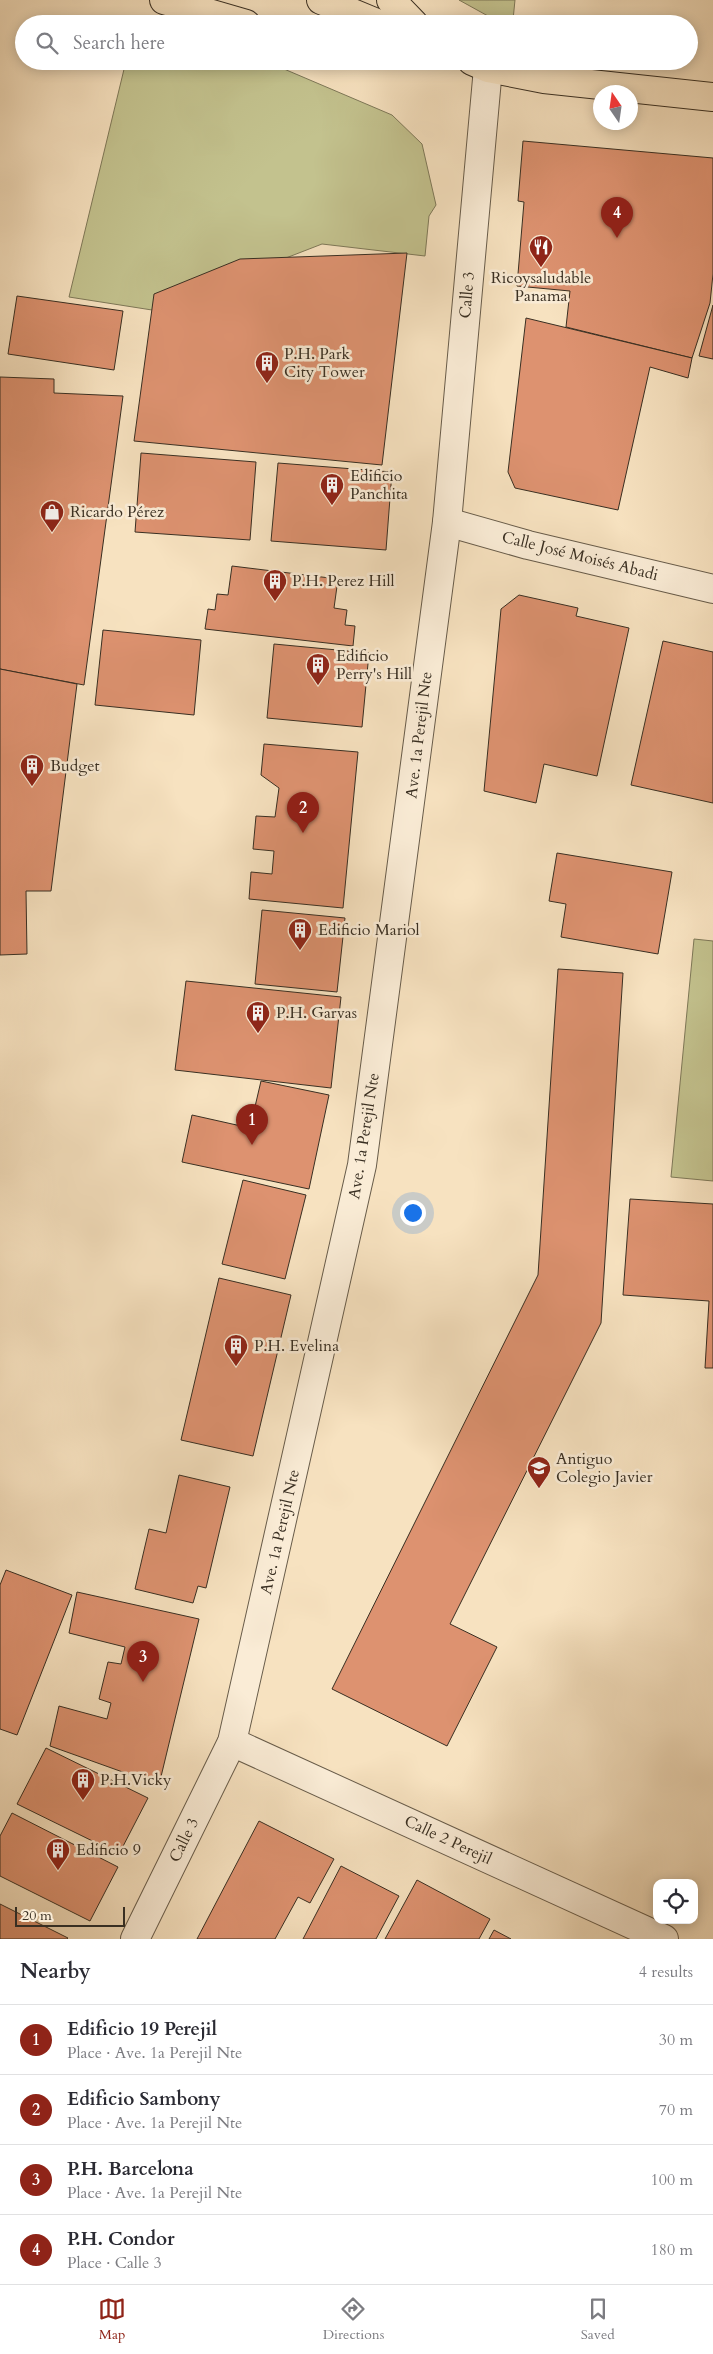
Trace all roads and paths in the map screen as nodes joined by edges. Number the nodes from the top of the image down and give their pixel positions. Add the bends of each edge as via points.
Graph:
1 (164, 0) edge
2 (321, 0) edge
3 (391, 0) edge
4 (215, 15) edge
5 (357, 15) edge
6 (405, 15) edge
7 (480, 70) edge
8 (506, 70) edge
9 (713, 97) edge
10 (447, 522) junction
11 (713, 589) edge
12 (232, 1742) junction
13 (135, 1939) edge
14 (664, 1939) edge

1 - 4 main road
2 - 5 main road
3 - 6 main road
7 - 10 street, Calle 3
8 - 9 main road via 544,79
10 - 11 street, Calle José Moisés Abadi
10 - 12 street, Ave. 1a Perejil Nte via 362,1165
12 - 13 street, Calle 3
12 - 14 street, Calle 2 Perejil

